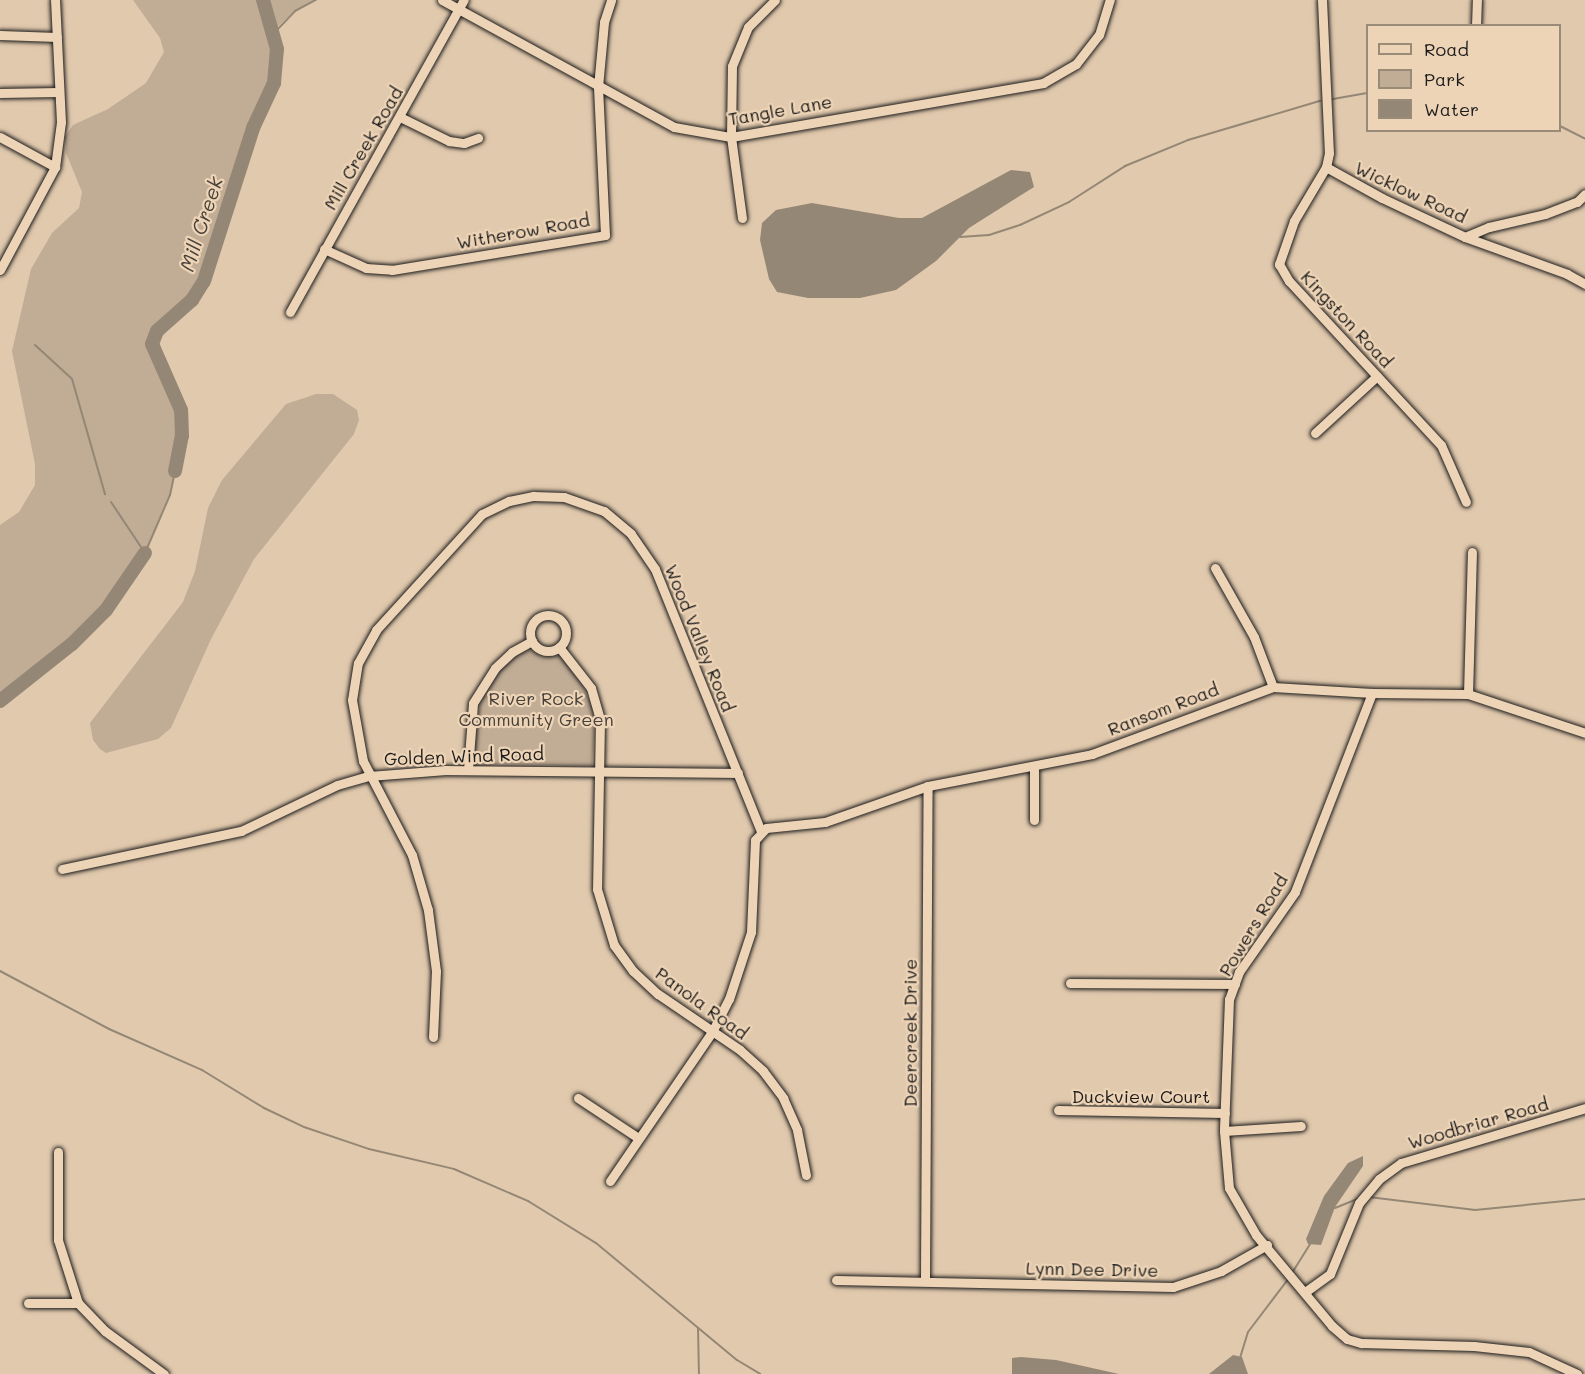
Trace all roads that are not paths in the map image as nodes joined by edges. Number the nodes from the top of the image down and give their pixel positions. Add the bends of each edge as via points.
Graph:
1 (55, 0) edge
2 (442, 0) edge
3 (464, 0) edge
4 (611, 0) edge
5 (775, 0) edge
6 (1110, 0) edge
7 (1322, 0) edge
8 (1477, 0) edge
9 (459, 10) junction
10 (1476, 24) edge
11 (0, 35) edge
12 (57, 37) junction
13 (598, 87) junction
14 (59, 92) junction
15 (0, 93) edge
16 (400, 117) junction
17 (0, 137) edge
18 (731, 137) junction
19 (478, 138) dead end
20 (55, 167) junction
21 (1326, 167) junction
22 (1585, 195) edge
23 (742, 218) dead end
24 (1465, 237) junction
25 (324, 249) junction
26 (0, 270) edge
27 (1585, 284) edge
28 (290, 312) dead end
29 (1377, 376) junction
30 (1315, 433) dead end
31 (1466, 502) dead end
32 (1472, 552) dead end
33 (1215, 568) dead end
34 (532, 642) junction
35 (560, 647) junction
36 (1273, 687) junction
37 (1372, 693) junction
38 (1467, 694) junction
39 (1585, 733) edge
40 (1034, 766) junction
41 (468, 770) junction
42 (600, 772) junction
43 (738, 774) junction
44 (369, 776) junction
45 (928, 786) junction
46 (1034, 820) dead end
47 (760, 833) junction
48 (62, 869) dead end
49 (1070, 983) dead end
50 (1235, 984) junction
51 (712, 1032) junction
52 (433, 1036) dead end
53 (578, 1098) dead end
54 (1585, 1108) edge
55 (1058, 1110) dead end
56 (1224, 1113) junction
57 (1301, 1126) dead end
58 (1224, 1131) junction
59 (637, 1137) junction
60 (58, 1152) dead end
61 (806, 1175) dead end
62 (610, 1181) dead end
63 (1267, 1245) junction
64 (836, 1280) dead end
65 (925, 1280) junction
66 (1305, 1292) junction
67 (28, 1303) dead end
68 (78, 1303) junction
69 (164, 1374) edge
70 (1577, 1374) edge

1 - 12 street
2 - 9 street, Tangle Lane
3 - 9 street, Mill Creek Road
4 - 13 street, Witherow Road via 602,32
5 - 18 street via 748,27 737,49 730,80
6 - 18 street, Tangle Lane via 1099,35 1076,64 1043,83
7 - 21 street, Kingston Road via 1329,153
8 - 10 street
9 - 13 street, Tangle Lane
9 - 16 street, Mill Creek Road
11 - 12 street
12 - 14 street
13 - 18 street, Tangle Lane via 674,127
13 - 25 street, Witherow Road via 605,235 392,270 366,268
14 - 15 street
14 - 20 street via 61,122
16 - 19 street via 449,141 464,143
16 - 25 street, Mill Creek Road
17 - 20 street
18 - 23 street
20 - 26 street
21 - 24 street, Wicklow Road
21 - 29 street, Kingston Road via 1294,221 1279,264 1288,281
22 - 24 street, Wicklow Road via 1545,214
24 - 27 street
25 - 28 street, Mill Creek Road
29 - 30 street
29 - 31 street, Kingston Road via 1441,445
32 - 38 street
33 - 36 street via 1254,637
34 - 35 street via 544,651
34 - 35 street via 534,622 552,615 566,629
34 - 41 street via 512,652 495,668 473,702
35 - 42 street, Panola Road via 591,688 597,704
36 - 37 street, Ransom Road
36 - 40 street, Ransom Road via 1092,754
37 - 38 street, Ransom Road
37 - 50 street, Powers Road via 1295,892 1239,972
38 - 39 street, Ransom Road
40 - 45 street, Ransom Road
40 - 46 street
41 - 42 street, Golden Wind Road
41 - 44 street, Golden Wind Road
42 - 43 street, Golden Wind Road
42 - 51 street, Panola Road via 597,889 614,945 633,971 658,994
43 - 44 street, Wood Valley Road via 646,552 604,511 547,495 509,501 482,514 376,630 358,663 352,700 355,731
43 - 47 street, Wood Valley Road
44 - 48 street, Golden Wind Road via 337,785 241,831
44 - 52 street via 412,855 428,910 436,971
45 - 47 street, Ransom Road via 825,822
45 - 65 street, Deercreek Drive
47 - 51 street, Wood Valley Road via 746,951
49 - 50 street
50 - 56 street, Powers Road via 1228,1009
51 - 59 street, Wood Valley Road
51 - 61 street, Panola Road via 763,1071 783,1098 797,1130
53 - 59 street
54 - 66 street, Woodbriar Road via 1401,1164 1379,1179 1359,1203 1330,1274
55 - 56 street, Duckview Court
56 - 58 street, Powers Road
57 - 58 street
58 - 63 street, Powers Road via 1229,1188 1248,1224
59 - 62 street, Wood Valley Road
60 - 68 street via 58,1240
63 - 65 street, Lynn Dee Drive via 1221,1271 1173,1287
63 - 66 street
64 - 65 street, Lynn Dee Drive
66 - 70 street via 1338,1332 1360,1343 1474,1346 1529,1353
67 - 68 street
68 - 69 street via 105,1330

